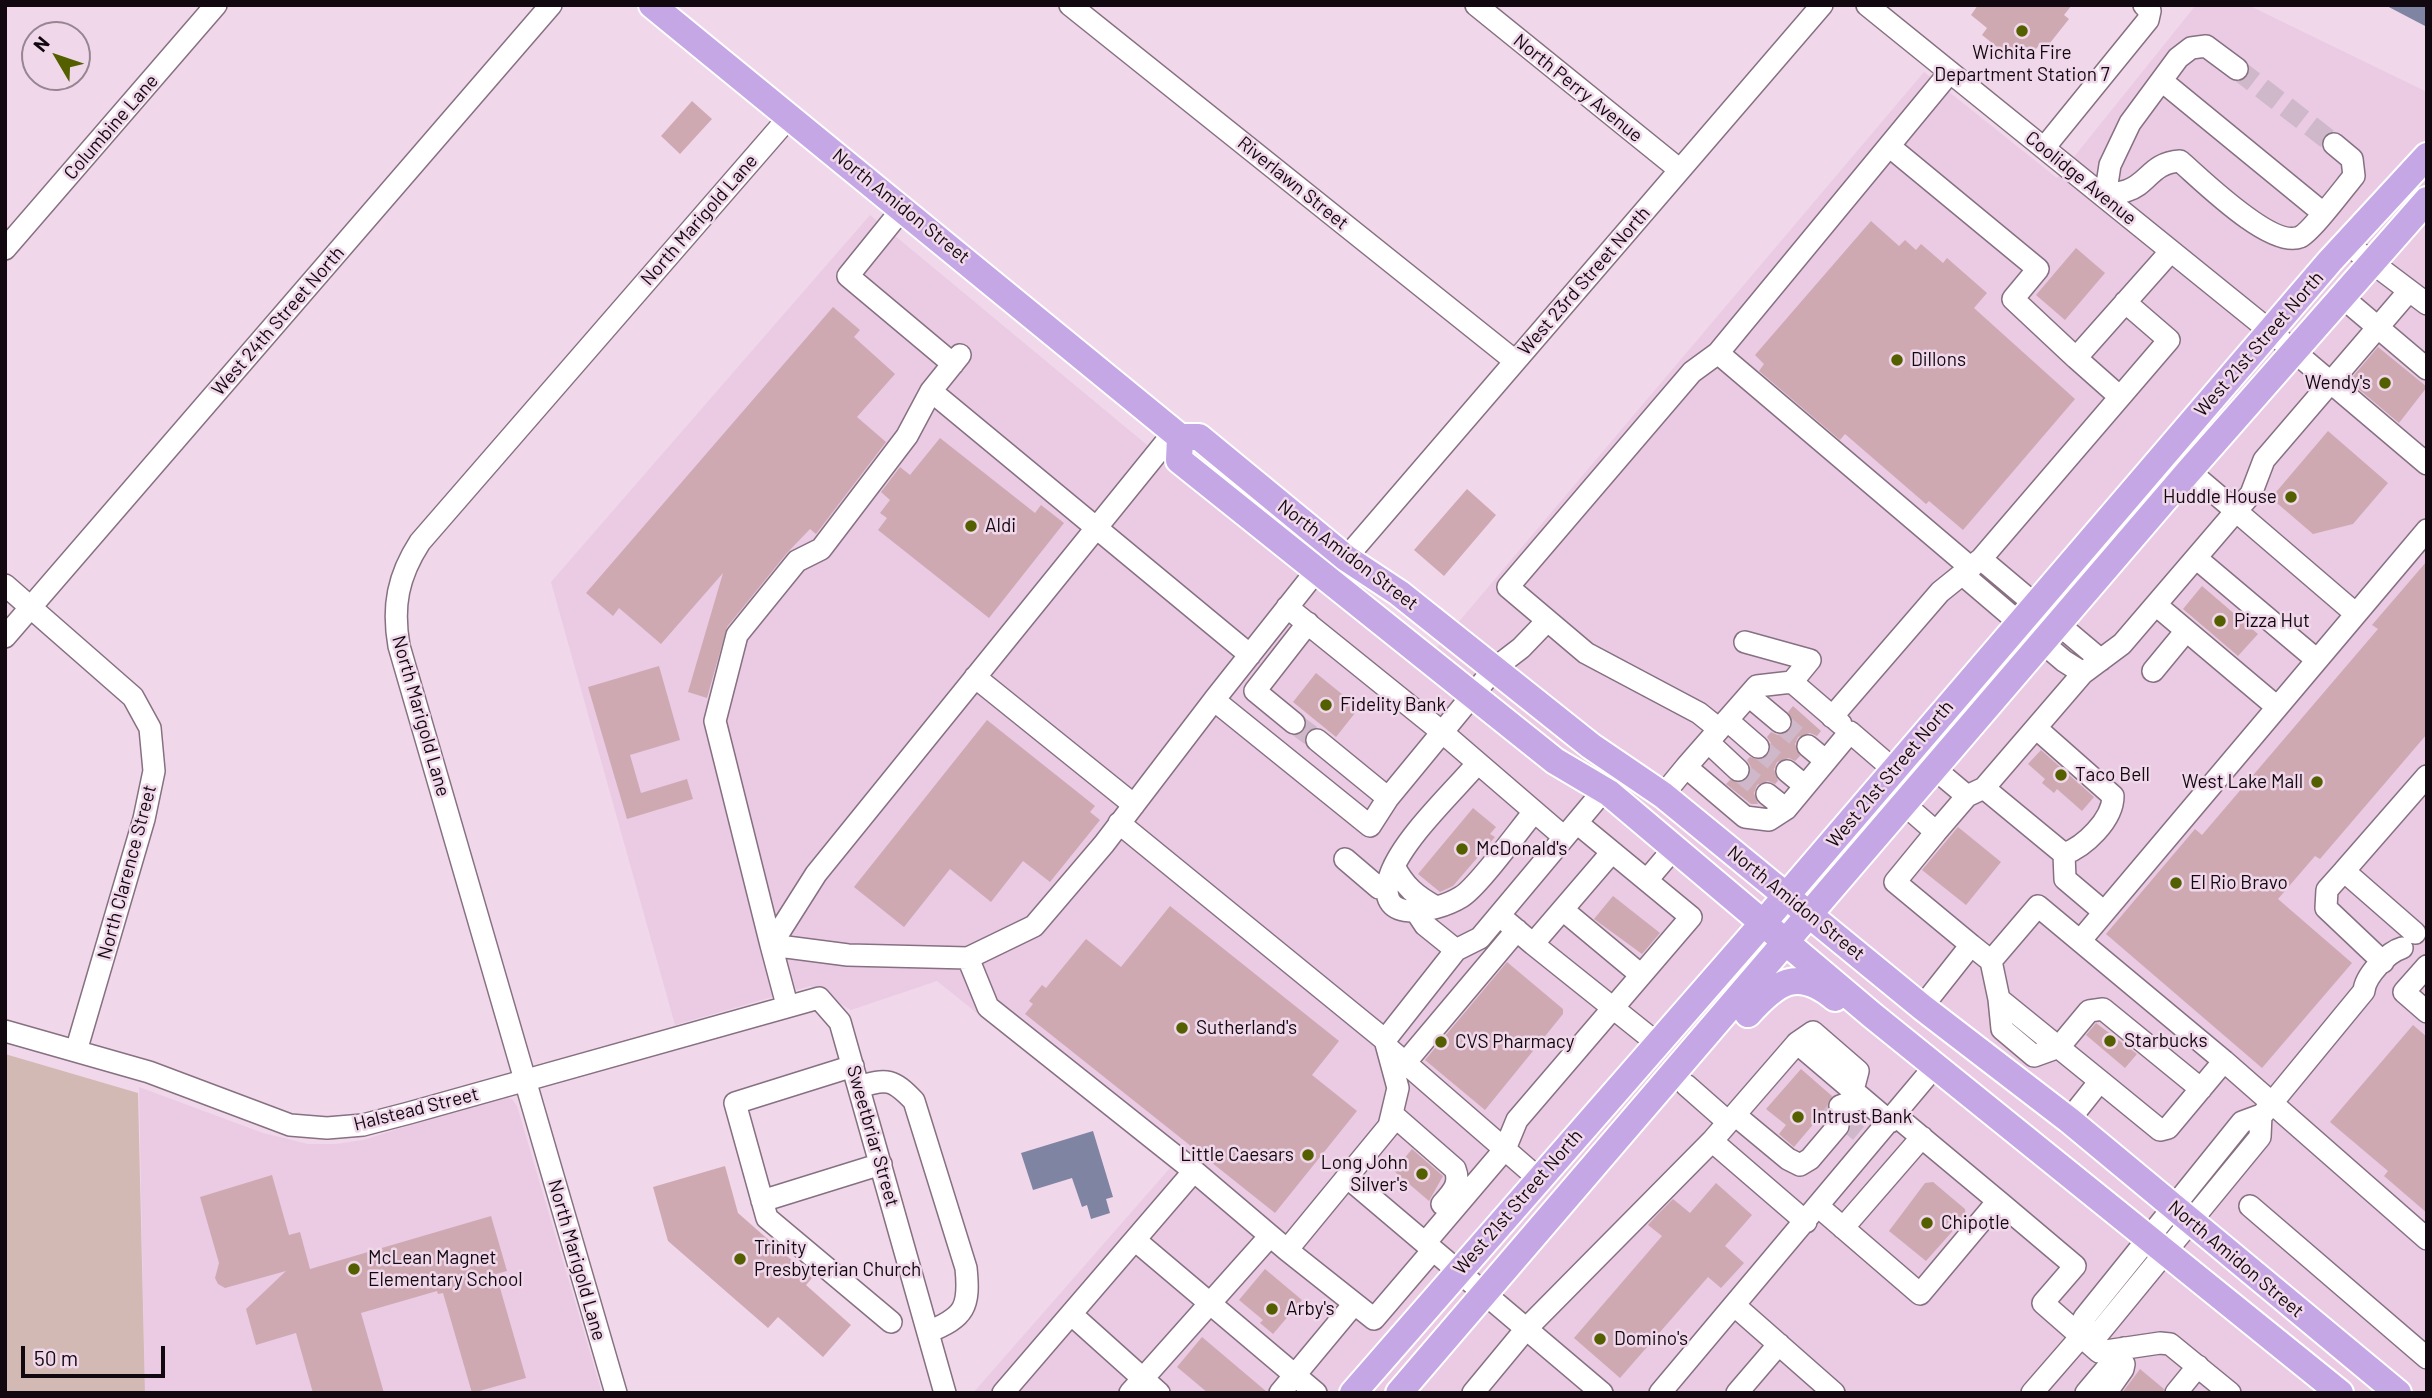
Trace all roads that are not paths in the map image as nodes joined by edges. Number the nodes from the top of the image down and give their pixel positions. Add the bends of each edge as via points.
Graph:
1 (216, 5) edge
2 (551, 5) edge
3 (652, 5) edge
4 (1070, 5) edge
5 (1476, 5) edge
6 (1822, 5) edge
7 (2144, 5) edge
8 (1880, 9) edge
9 (2236, 69) tunnel mouth
10 (1950, 72) junction
11 (2162, 81) junction
12 (790, 116) junction
13 (2334, 144) tunnel mouth
14 (1889, 146) junction
15 (2044, 148) junction
16 (2427, 156) edge
17 (1680, 170) junction
18 (2105, 197) junction
19 (903, 208) junction
20 (2323, 213) junction
21 (2422, 213) edge
22 (2346, 243) junction
23 (5, 249) edge
24 (2171, 251) junction
25 (2373, 263) junction
26 (2409, 291) junction
27 (2342, 297) junction
28 (2125, 302) junction
29 (2427, 304) edge
30 (2378, 327) junction
31 (2270, 331) junction
32 (2295, 351) junction
33 (1718, 353) junction
34 (2076, 358) junction
35 (1515, 361) junction
36 (2427, 369) edge
37 (2331, 382) junction
38 (931, 391) junction
39 (2120, 397) junction
40 (1177, 434) junction
41 (2425, 462) edge
42 (2189, 471) junction
43 (2236, 512) junction
44 (1094, 529) junction
45 (2427, 530) edge
46 (1346, 558) junction
47 (2196, 558) junction
48 (1972, 567) junction
49 (1317, 570) junction
50 (5, 584) edge
51 (2156, 605) junction
52 (31, 607) junction
53 (1287, 607) junction
54 (2027, 614) junction
55 (2356, 614) junction
56 (1547, 621) junction
57 (1308, 624) junction
58 (2186, 631) junction
59 (2051, 634) junction
60 (5, 637) edge
61 (1745, 642) dead end
62 (1250, 655) junction
63 (2101, 660) junction
64 (2317, 660) junction
65 (1495, 668) junction
66 (2153, 671) dead end
67 (2083, 673) junction
68 (975, 677) junction
69 (1792, 682) junction
70 (1474, 695) junction
71 (1749, 695) junction
72 (1214, 700) junction
73 (2277, 707) junction
74 (1832, 717) junction
75 (1780, 722) tunnel mouth
76 (1294, 723) tunnel mouth
77 (2036, 728) junction
78 (1718, 730) junction
79 (1442, 732) junction
80 (1850, 732) junction
81 (1317, 740) tunnel mouth
82 (1808, 746) tunnel mouth
83 (1758, 747) tunnel mouth
84 (1826, 761) junction
85 (1477, 764) junction
86 (1686, 767) junction
87 (1894, 769) junction
88 (1936, 769) junction
89 (1738, 770) tunnel mouth
90 (1787, 771) tunnel mouth
91 (2427, 776) edge
92 (1805, 786) junction
93 (1604, 790) junction
94 (1976, 792) junction
95 (1767, 794) tunnel mouth
96 (1663, 795) junction
97 (1388, 798) junction
98 (1134, 804) junction
99 (1905, 805) junction
100 (1786, 809) junction
101 (1534, 812) junction
102 (1119, 823) junction
103 (1570, 830) junction
104 (1936, 832) junction
105 (1675, 847) junction
106 (1612, 852) junction
107 (2064, 854) junction
108 (1345, 859) dead end
109 (2344, 871) junction
110 (1647, 880) junction
111 (1379, 888) dead end
112 (1787, 896) junction
113 (1427, 910) junction
114 (1563, 910) junction
115 (2104, 912) junction
116 (1499, 915) junction
117 (1811, 915) junction
118 (1763, 923) junction
119 (1525, 937) junction
120 (2080, 941) junction
121 (2415, 942) edge
122 (1787, 943) junction
123 (771, 945) junction
124 (1971, 945) junction
125 (1457, 950) junction
126 (968, 958) junction
127 (1991, 961) junction
128 (2383, 962) junction
129 (2427, 966) edge
130 (1641, 975) junction
131 (2364, 991) junction
132 (787, 1005) junction
133 (1614, 1007) junction
134 (1922, 1007) junction
135 (2427, 1012) edge
136 (1872, 1015) junction
137 (5, 1031) edge
138 (1658, 1044) junction
139 (2059, 1047) junction
140 (76, 1051) junction
141 (1393, 1052) junction
142 (2224, 1061) junction
143 (853, 1066) junction
144 (1935, 1066) junction
145 (526, 1080) junction
146 (2100, 1081) junction
147 (1686, 1085) junction
148 (859, 1087) junction
149 (2201, 1088) junction
150 (1394, 1107) junction
151 (2266, 1110) junction
152 (1847, 1113) junction
153 (1731, 1119) junction
154 (1893, 1119) junction
155 (2069, 1120) junction
156 (1922, 1137) junction
157 (1712, 1141) junction
158 (1505, 1149) junction
159 (881, 1164) junction
160 (1194, 1171) junction
161 (1482, 1175) junction
162 (1347, 1177) junction
163 (1539, 1179) junction
164 (1584, 1181) junction
165 (762, 1201) junction
166 (1998, 1201) junction
167 (2250, 1206) dead end
168 (2181, 1214) junction
169 (1812, 1215) junction
170 (1843, 1228) junction
171 (1140, 1234) junction
172 (1270, 1236) junction
173 (2427, 1239) edge
174 (1424, 1242) junction
175 (2157, 1245) junction
176 (1287, 1250) junction
177 (1458, 1271) junction
178 (1485, 1294) junction
179 (1215, 1299) junction
180 (1354, 1304) junction
181 (1734, 1306) junction
182 (1072, 1314) junction
183 (1374, 1320) junction
184 (891, 1322) dead end
185 (1526, 1329) junction
186 (928, 1332) junction
187 (2083, 1334) junction
188 (1399, 1340) junction
189 (1779, 1344) junction
190 (2124, 1348) junction
191 (2427, 1359) edge
192 (2202, 1370) junction
193 (1295, 1375) junction
194 (1136, 1385) edge
195 (616, 1393) edge
196 (945, 1393) edge
197 (1003, 1393) edge
198 (1159, 1393) edge
199 (1280, 1393) edge
200 (1316, 1393) edge
201 (1353, 1393) edge
202 (1399, 1393) edge
203 (1473, 1393) edge
204 (1602, 1393) edge
205 (1660, 1393) edge
206 (1737, 1393) edge
207 (1834, 1393) edge
208 (2032, 1393) edge
209 (2086, 1393) edge
210 (2106, 1393) edge
211 (2176, 1393) edge
212 (2192, 1393) edge
213 (2230, 1393) edge
214 (2340, 1393) edge
215 (2398, 1393) edge

1 - 23 street, Columbine Lane
2 - 52 street, West 24th Street North
3 - 12 main road, North Amidon Street
4 - 35 street, Riverlawn Street
5 - 17 street, North Perry Avenue
6 - 17 street, West 23rd Street North
7 - 15 street via 2150,11 2148,20
8 - 10 street, Coolidge Avenue
9 - 11 street via 2206,46 2192,48 2178,58
10 - 14 street
10 - 15 street, Coolidge Avenue
11 - 18 street via 2130,123 2110,165
11 - 20 street
12 - 19 main road, North Amidon Street
12 - 145 street, North Marigold Lane via 443,515 406,564 400,580 396,598 399,646
13 - 20 street via 2352,159 2354,176
14 - 33 street
14 - 34 street via 2038,269 2012,299
15 - 18 street, Coolidge Avenue
16 - 22 main road, West 21st Street North
17 - 35 street, West 23rd Street North
18 - 20 street via 2138,184 2166,162 2180,161 2259,227 2287,240 2302,237
18 - 24 street, Coolidge Avenue
19 - 38 street via 848,276 957,360
19 - 40 main road, North Amidon Street
21 - 25 main road, West 21st Street North
22 - 25 street
22 - 31 main road, West 21st Street North
24 - 28 street
24 - 31 street, Coolidge Avenue
25 - 26 street
25 - 27 main road, West 21st Street North
26 - 29 street
26 - 30 street
27 - 30 street
27 - 32 main road, West 21st Street North
28 - 34 street
28 - 39 street via 2169,340
30 - 36 street
30 - 37 street
31 - 32 street, Coolidge Avenue
31 - 54 main road, West 21st Street North
32 - 37 street, Coolidge Avenue
32 - 42 main road, West 21st Street North
33 - 48 street
33 - 56 street via 1692,372 1508,587
34 - 39 street
35 - 46 street, West 23rd Street North
37 - 41 street, Coolidge Avenue
37 - 43 street via 2264,460 2251,494
38 - 44 street
38 - 123 street via 907,436 821,549 797,561 737,635 715,721
39 - 48 street
40 - 44 street
40 - 46 main road, North Amidon Street via 1199,437
40 - 49 main road, North Amidon Street via 1179,460
42 - 43 street
42 - 59 main road, West 21st Street North
43 - 47 street
43 - 55 street
44 - 62 street
44 - 68 street
45 - 55 street
46 - 65 main road, North Amidon Street
47 - 51 street
47 - 64 street
48 - 54 street
48 - 74 street via 1940,592
49 - 53 street
49 - 70 main road, North Amidon Street
50 - 52 street, North Clarence Street
51 - 58 street
51 - 63 street via 2122,644
52 - 60 street, West 24th Street North
52 - 140 street, North Clarence Street via 133,697 150,728 154,771 144,819
53 - 57 street
53 - 62 street
54 - 59 street
54 - 87 main road, West 21st Street North
55 - 64 street
56 - 65 street
56 - 78 street via 1586,653 1699,713
57 - 76 street via 1255,691
57 - 79 street
58 - 66 street
58 - 73 street
59 - 63 street
59 - 67 street
59 - 88 main road, West 21st Street North
61 - 69 street via 1810,660
62 - 72 street
63 - 67 street
64 - 73 street
65 - 70 street
65 - 96 main road, North Amidon Street via 1591,746
67 - 77 street
68 - 98 street
68 - 123 street via 816,874
69 - 71 street via 1757,687
69 - 74 street
70 - 79 street
70 - 93 main road, North Amidon Street via 1555,761
71 - 75 street
71 - 78 street
72 - 97 street via 1370,826
72 - 98 street
73 - 115 street
74 - 80 street
77 - 94 street
77 - 107 street via 2113,796 2109,814 2078,850
78 - 83 street
78 - 86 street
78 - 89 street
79 - 85 street
79 - 97 street
80 - 84 street
80 - 87 street
81 - 97 street
82 - 84 street
84 - 92 street
85 - 101 street
85 - 113 street via 1394,866 1387,892 1391,902 1401,911
86 - 96 street
86 - 100 street via 1745,817 1769,820
87 - 112 main road, West 21st Street North
88 - 94 street
88 - 99 main road, West 21st Street North
90 - 92 street
91 - 109 street
92 - 100 street
93 - 103 street
93 - 105 main road, North Amidon Street
94 - 104 street
94 - 107 street
95 - 100 street
96 - 112 main road, North Amidon Street
98 - 102 street
99 - 104 street
99 - 117 main road, West 21st Street North
101 - 103 street
101 - 113 street via 1463,897
102 - 126 street via 1034,926
102 - 141 street
103 - 106 street
103 - 116 street
104 - 124 street via 1895,882
105 - 110 street
105 - 118 main road, North Amidon Street
106 - 110 street
106 - 114 street
107 - 115 street via 2064,879
108 - 111 street
109 - 121 street
109 - 128 street via 2327,890 2326,908
110 - 130 street via 1691,917
112 - 117 main road, North Amidon Street
112 - 118 main road, West 21st Street North
113 - 125 street via 1425,925
114 - 119 street
114 - 130 street
115 - 120 street
116 - 119 street
116 - 125 street via 1480,938
117 - 122 main road, West 21st Street North
117 - 134 main road, North Amidon Street
118 - 122 main road, North Amidon Street
118 - 138 main road, West 21st Street North
119 - 133 street
119 - 141 street via 1463,995 1441,1002
120 - 127 street via 2038,906
120 - 142 street
121 - 128 street via 2393,950
121 - 131 street via 2372,990
122 - 136 main road, North Amidon Street
122 - 164 main road, West 21st Street North
123 - 126 street via 848,955
123 - 132 street
124 - 127 street
124 - 134 street
125 - 141 street
126 - 160 street via 988,1007
127 - 139 street via 1999,999
128 - 131 street via 2365,983
129 - 135 street via 2404,992
130 - 133 street
131 - 151 street
132 - 143 street, Sweetbriar Street via 820,998 840,1022
132 - 145 street, Halstead Street
133 - 138 street
133 - 158 street via 1517,1120
134 - 155 main road, North Amidon Street
136 - 144 main road, North Amidon Street
136 - 147 main road via 1857,1016 1821,986 1784,983 1769,990
137 - 140 street, Halstead Street
138 - 163 main road, West 21st Street North
139 - 146 street
139 - 149 street via 2089,1011 2103,1009
140 - 145 street, Halstead Street via 149,1072 290,1125 327,1128 363,1125
141 - 150 street via 1398,1088
141 - 158 street
142 - 149 street
142 - 151 street
143 - 148 street, Sweetbriar Street
143 - 165 street via 734,1103
144 - 154 street
144 - 175 main road, North Amidon Street
145 - 195 street, North Marigold Lane
146 - 149 street via 2160,1130 2168,1128
146 - 155 street
147 - 153 street
147 - 164 main road via 1620,1161
148 - 159 street, Sweetbriar Street
148 - 186 street via 879,1080 897,1083 914,1101 966,1268 965,1309 950,1323
150 - 161 street
150 - 162 street via 1389,1126
150 - 174 street via 1455,1169 1458,1178
151 - 168 street via 2260,1137
151 - 173 street
152 - 153 street via 1800,1165
152 - 153 street via 1797,1043
152 - 154 street
153 - 157 street
154 - 156 street
154 - 169 street
155 - 168 main road, North Amidon Street
156 - 166 street
156 - 170 street
157 - 169 street
157 - 185 street
158 - 161 street
158 - 163 street
159 - 165 street
159 - 186 street, Sweetbriar Street
160 - 171 street
160 - 172 street
161 - 174 street
162 - 174 street
162 - 176 street
163 - 177 main road, West 21st Street North
164 - 178 main road, West 21st Street North
165 - 184 street via 767,1218
166 - 170 street via 1920,1294
166 - 187 street via 2075,1266 2043,1303
167 - 191 street
168 - 175 street
168 - 215 main road, North Amidon Street
169 - 170 street
169 - 181 street
171 - 179 street
171 - 182 street
172 - 176 street
172 - 179 street
174 - 177 street
174 - 183 street
175 - 187 street via 2084,1318
175 - 214 main road, North Amidon Street
176 - 180 street
177 - 178 street
177 - 188 main road, West 21st Street North
178 - 185 street
178 - 202 main road, West 21st Street North
179 - 193 street
179 - 194 street
180 - 183 street
180 - 193 street
181 - 189 street
181 - 205 street
182 - 194 street
182 - 197 street
183 - 188 street
185 - 203 street
185 - 204 street
186 - 196 street, Sweetbriar Street
187 - 190 street via 2099,1352
187 - 208 street
188 - 201 main road, West 21st Street North
189 - 206 street
189 - 207 street
190 - 192 street via 2170,1344
190 - 209 street
190 - 210 street via 2123,1370
192 - 211 street
192 - 212 street
192 - 213 street
193 - 199 street
193 - 200 street
194 - 198 street

